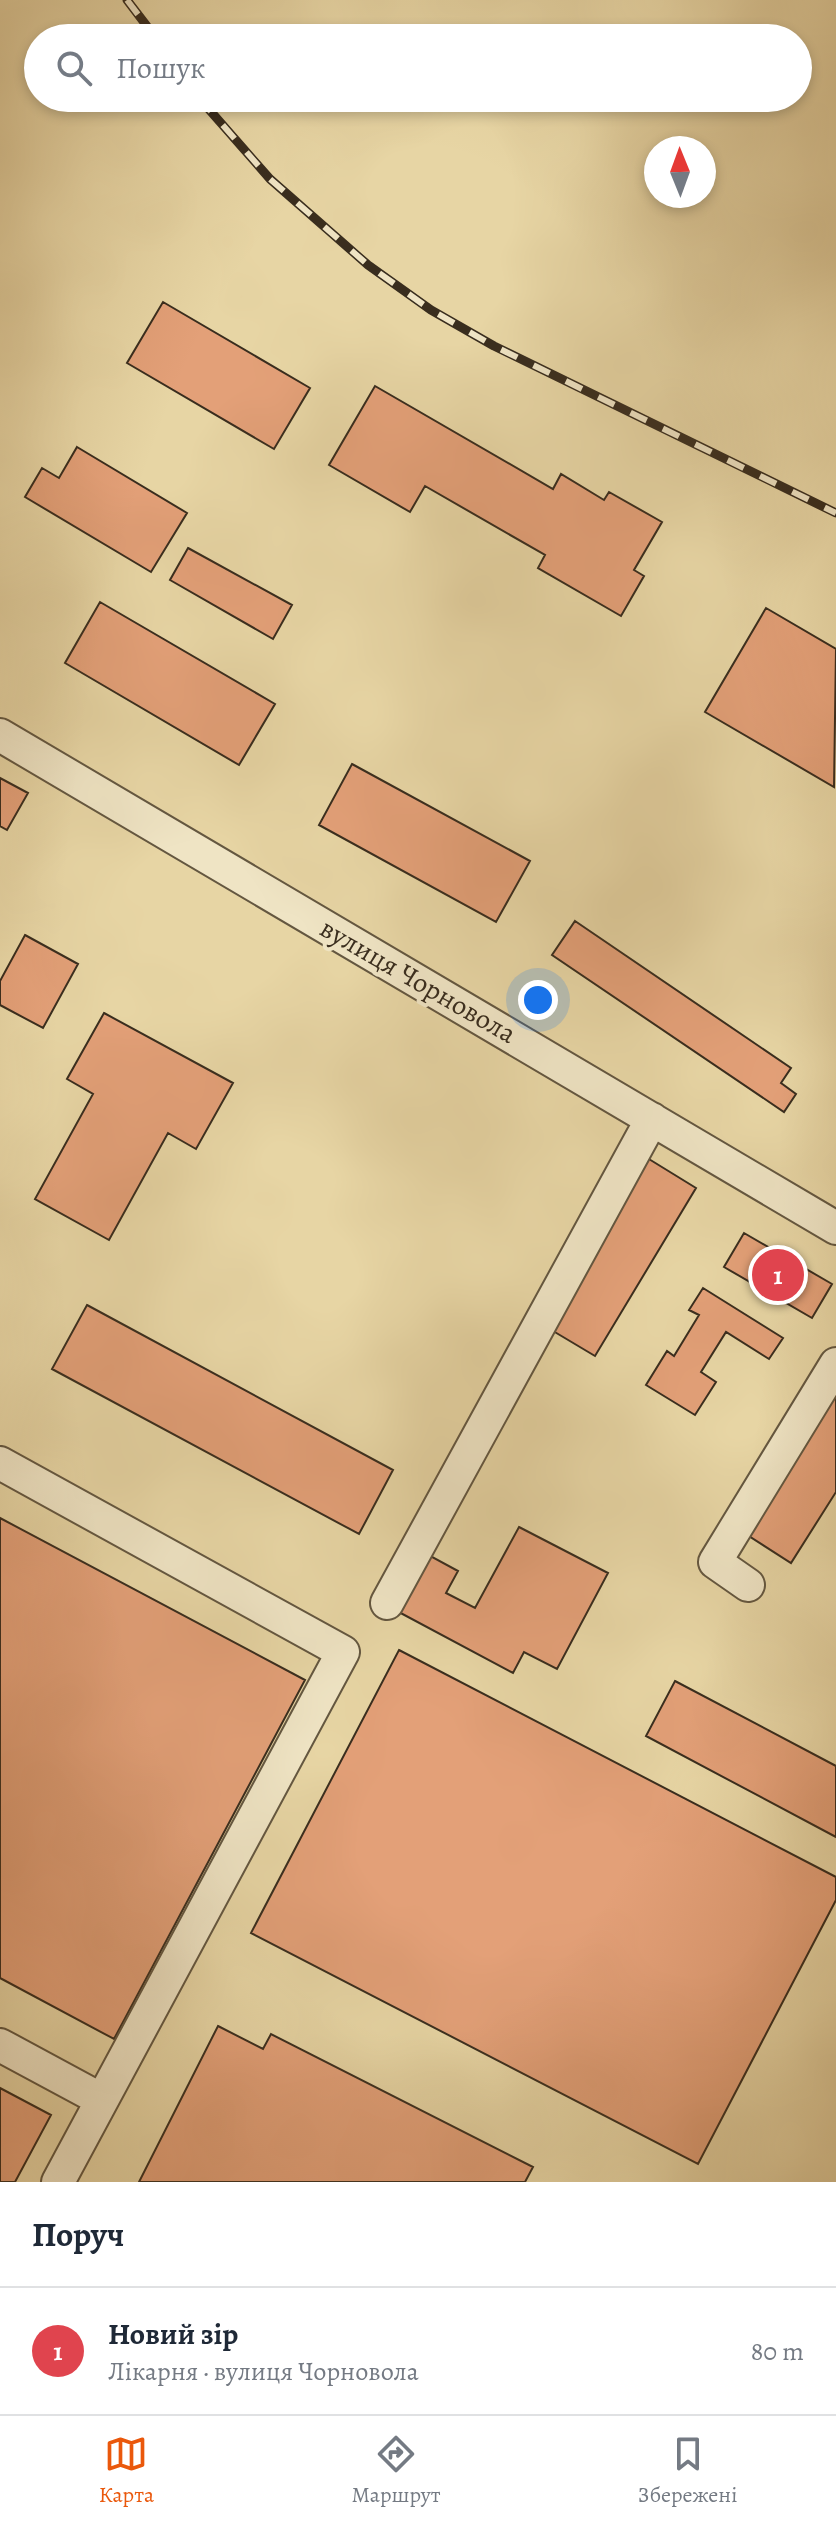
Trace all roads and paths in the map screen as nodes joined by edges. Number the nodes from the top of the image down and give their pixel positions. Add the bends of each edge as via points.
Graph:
1 (0, 735) edge
2 (652, 1119) junction
3 (836, 1228) edge
4 (836, 1364) edge
5 (0, 1463) edge
6 (748, 1585) dead end
7 (387, 1603) dead end
8 (0, 2045) edge
9 (102, 2100) junction
10 (58, 2182) edge

1 - 2 street, вулиця Чорновола
2 - 3 street, вулиця Чорновола
2 - 7 street
4 - 6 street via 715,1562
5 - 9 street via 343,1652
8 - 9 street
9 - 10 street

